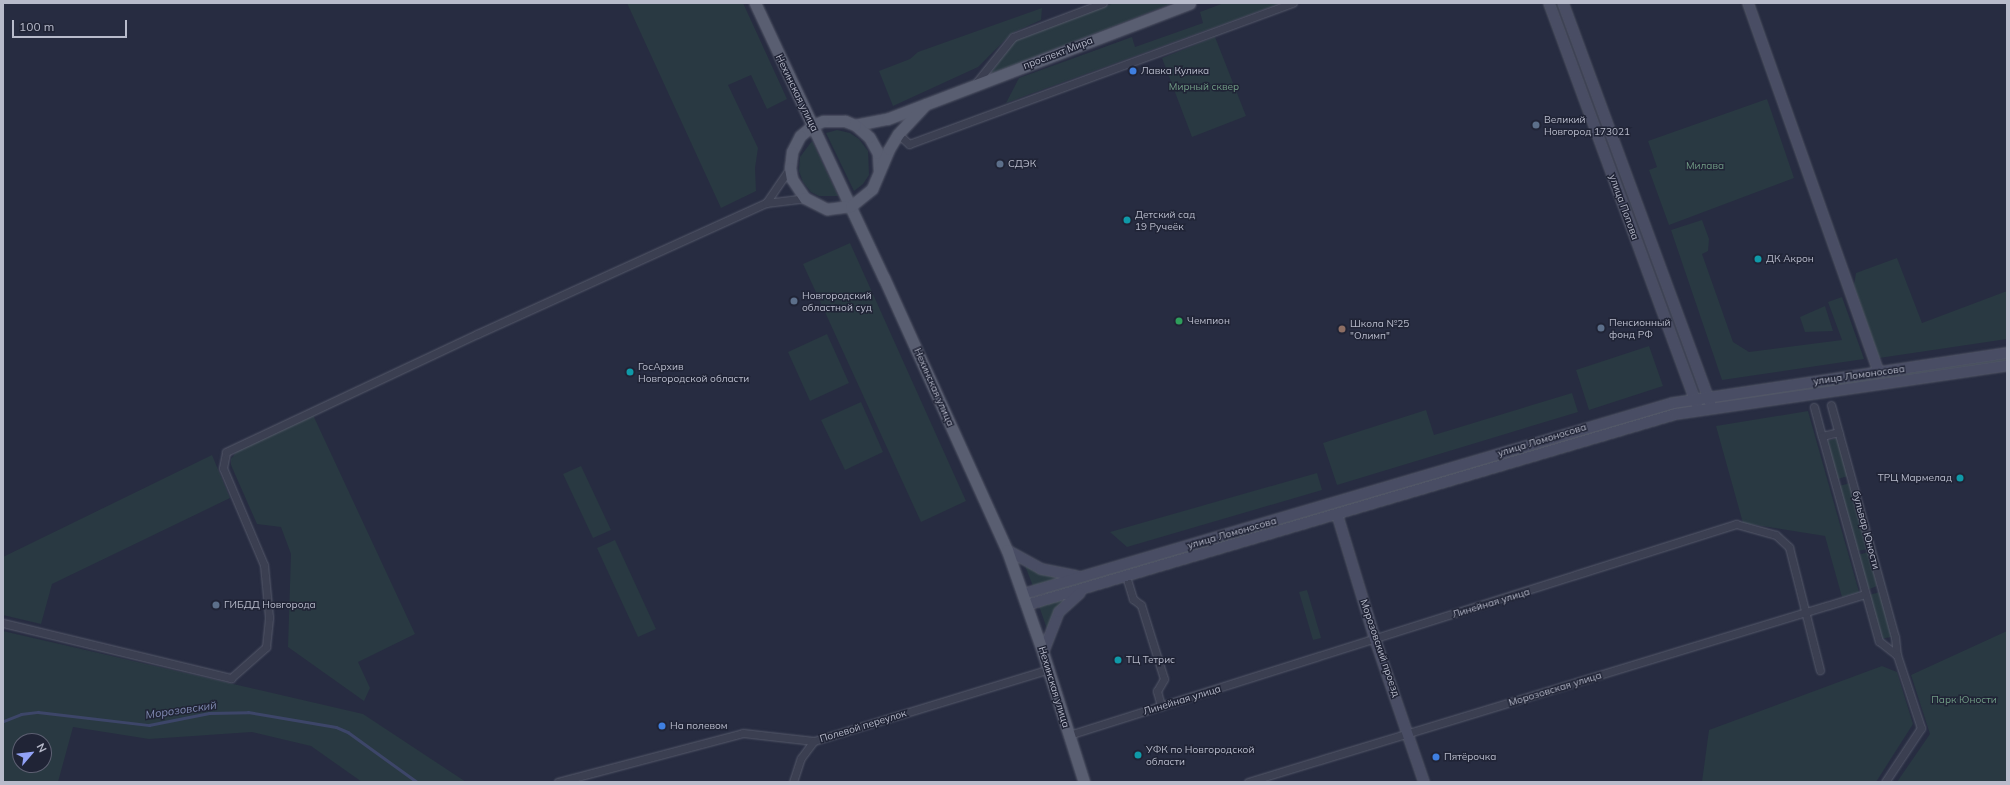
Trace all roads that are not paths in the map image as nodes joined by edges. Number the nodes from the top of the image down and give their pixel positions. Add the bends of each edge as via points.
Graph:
1 (755, 3) edge
2 (1103, 3) edge
3 (1190, 3) edge
4 (1293, 3) edge
5 (1549, 3) edge
6 (1563, 3) edge
7 (1748, 3) edge
8 (974, 85) junction
9 (926, 104) junction
10 (813, 125) junction
11 (855, 125) junction
12 (898, 134) junction
13 (790, 168) junction
14 (879, 171) junction
15 (805, 198) junction
16 (766, 203) junction
17 (851, 206) junction
18 (2007, 353) edge
19 (2007, 366) edge
20 (1879, 372) junction
21 (1707, 397) junction
22 (1694, 399) junction
23 (1831, 405) dead end
24 (1814, 407) dead end
25 (1712, 409) junction
26 (1699, 411) junction
27 (1839, 432) junction
28 (1822, 436) junction
29 (1552, 437) junction
30 (1555, 449) junction
31 (1337, 514) junction
32 (1212, 538) junction
33 (1007, 550) junction
34 (1216, 550) junction
35 (1088, 575) junction
36 (1126, 576) junction
37 (1095, 585) junction
38 (1023, 594) junction
39 (1862, 596) dead end
40 (1027, 605) junction
41 (1806, 612) junction
42 (3, 623) edge
43 (1375, 639) junction
44 (1043, 652) junction
45 (1897, 656) junction
46 (1049, 669) junction
47 (1820, 670) dead end
48 (1161, 706) junction
49 (1409, 734) junction
50 (1069, 735) junction
51 (814, 741) junction
52 (558, 782) edge
53 (793, 782) edge
54 (1084, 782) edge
55 (1248, 782) edge
56 (1424, 782) edge
57 (1885, 782) edge

1 - 10 main road, Нехинская улица
2 - 8 street via 1013,37
3 - 8 main road, проспект Мира
4 - 12 street via 909,144
5 - 22 main road, улица Попова
6 - 21 main road, улица Попова
7 - 20 main road
8 - 9 main road, проспект Мира
9 - 11 main road, проспект Мира via 887,119
9 - 12 main road, проспект Мира
10 - 11 main road, проспект Мира via 834,120
10 - 13 main road via 795,144
10 - 17 main road, Нехинская улица
11 - 14 main road via 874,144
12 - 14 main road, проспект Мира
13 - 15 main road, проспект Мира via 792,179
13 - 16 street
14 - 17 main road, проспект Мира via 867,196
15 - 16 street
15 - 17 main road, проспект Мира via 827,209
16 - 42 street via 477,334 226,452 224,468 264,565 269,617 266,647 231,678
17 - 33 main road, Нехинская улица
18 - 20 main road, улица Ломоносова
19 - 25 main road, улица Ломоносова
20 - 21 main road, улица Ломоносова
21 - 22 main road, улица Ломоносова
21 - 25 main road, улица Попова
22 - 26 main road, улица Попова
22 - 29 main road, улица Ломоносова
23 - 27 street, бульвар Юности
24 - 28 street
25 - 26 main road, улица Ломоносова
26 - 30 main road, улица Ломоносова via 1669,416
27 - 28 street
27 - 45 street, бульвар Юности via 1895,637
28 - 45 street via 1879,641
29 - 30 main road
29 - 32 main road, улица Ломоносова
30 - 31 main road, улица Ломоносова
31 - 34 main road, улица Ломоносова
31 - 43 main road, Морозовский проезд
32 - 34 main road
32 - 35 main road, улица Ломоносова
33 - 35 main road, улица Ломоносова via 1054,574
33 - 38 main road, Нехинская улица
34 - 36 main road, улица Ломоносова
35 - 38 main road, улица Ломоносова
36 - 37 main road, улица Ломоносова
36 - 48 street via 1133,599 1141,605 1164,678 1156,691
37 - 40 main road, улица Ломоносова
37 - 44 main road, улица Ломоносова via 1064,606 1053,624
38 - 40 main road, Нехинская улица
39 - 41 street, Морозовская улица
40 - 44 main road, Нехинская улица
41 - 43 street, Линейная улица via 1789,547 1776,535 1736,524
41 - 47 street, Линейная улица
41 - 49 street, Морозовская улица
43 - 48 street, Линейная улица
43 - 49 main road, Морозовский проезд
44 - 46 main road, Нехинская улица
45 - 57 street, бульвар Юности via 1921,728
46 - 50 main road, Нехинская улица
46 - 51 street, Полевой переулок
48 - 50 street, Линейная улица
49 - 55 street, Морозовская улица
49 - 56 main road, Морозовский проезд
50 - 54 main road, Нехинская улица
51 - 52 street, Полевой переулок via 743,733
51 - 53 street via 802,758

